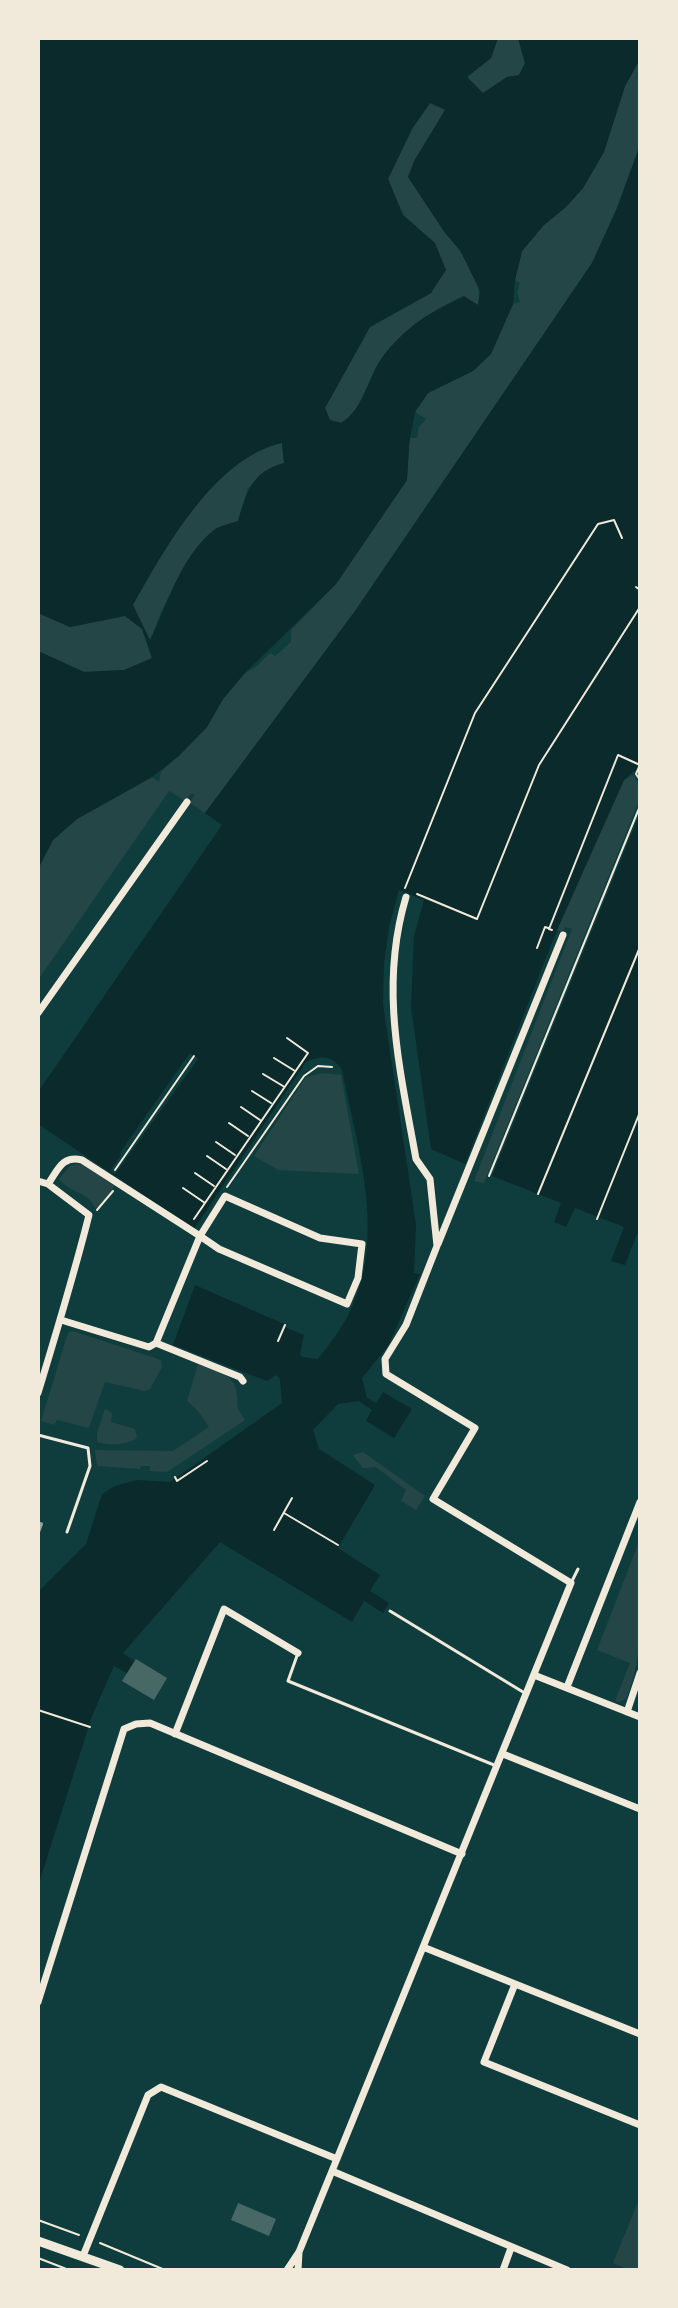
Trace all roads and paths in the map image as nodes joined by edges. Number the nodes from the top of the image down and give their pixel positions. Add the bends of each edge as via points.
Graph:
1 (622, 538) dead end
2 (640, 607) edge
3 (640, 765) edge
4 (640, 780) edge
5 (187, 802) dead end
6 (640, 806) edge
7 (405, 893) junction
8 (549, 929) junction
9 (563, 935) joint
10 (640, 947) edge
11 (537, 948) dead end
12 (38, 1013) edge
13 (287, 1038) dead end
14 (194, 1056) dead end
15 (274, 1058) dead end
16 (332, 1067) dead end
17 (295, 1071) junction
18 (263, 1074) dead end
19 (284, 1087) junction
20 (252, 1091) dead end
21 (273, 1105) junction
22 (241, 1107) dead end
23 (640, 1112) edge
24 (261, 1121) junction
25 (229, 1123) dead end
26 (250, 1137) junction
27 (216, 1142) dead end
28 (207, 1156) dead end
29 (237, 1156) junction
30 (228, 1170) junction
31 (195, 1173) dead end
32 (489, 1176) dead end
33 (109, 1178) junction
34 (38, 1181) edge
35 (48, 1184) junction
36 (119, 1184) junction
37 (216, 1187) junction
38 (183, 1188) dead end
39 (538, 1194) dead end
40 (225, 1196) junction
41 (205, 1203) junction
42 (89, 1215) junction
43 (597, 1219) dead end
44 (188, 1228) junction
45 (200, 1236) junction
46 (437, 1246) junction
47 (61, 1320) junction
48 (285, 1325) dead end
49 (278, 1341) dead end
50 (156, 1343) junction
51 (243, 1381) dead end
52 (38, 1393) edge
53 (38, 1435) edge
54 (207, 1461) dead end
55 (175, 1477) dead end
56 (292, 1498) dead end
57 (640, 1502) edge
58 (284, 1513) junction
59 (274, 1530) dead end
60 (67, 1532) dead end
61 (338, 1545) dead end
62 (578, 1569) dead end
63 (571, 1583) junction
64 (390, 1611) dead end
65 (298, 1653) joint
66 (640, 1673) edge
67 (534, 1675) junction
68 (567, 1687) junction
69 (527, 1694) junction
70 (38, 1710) edge
71 (627, 1712) junction
72 (640, 1717) edge
73 (90, 1727) dead end
74 (175, 1734) junction
75 (503, 1754) junction
76 (498, 1766) junction
77 (640, 1809) edge
78 (462, 1854) junction
79 (423, 1947) junction
80 (515, 1984) junction
81 (38, 2002) edge
82 (640, 2034) edge
83 (640, 2125) edge
84 (337, 2159) junction
85 (332, 2171) junction
86 (38, 2220) edge
87 (90, 2239) junction
88 (38, 2241) edge
89 (511, 2248) junction
90 (299, 2252) junction
91 (83, 2256) junction
92 (38, 2258) edge
93 (69, 2270) edge
94 (120, 2270) edge
95 (165, 2270) edge
96 (287, 2270) edge
97 (298, 2270) edge
98 (503, 2270) edge
99 (567, 2270) edge

1 - 7 path via 614,520 598,524 475,713
2 - 7 path via 539,765 477,919
3 - 4 path
3 - 8 path via 618,755
5 - 12 street
6 - 32 path
7 - 46 street via 396,931 391,1005 416,1159 430,1179
8 - 9 path
8 - 11 path via 545,927
9 - 46 street
10 - 39 path
13 - 17 path via 308,1053
14 - 33 path
15 - 17 path
16 - 40 path via 318,1066 304,1076
17 - 19 path
18 - 19 path
19 - 21 path
20 - 21 path
21 - 24 path
22 - 24 path
23 - 43 path
24 - 26 path
25 - 26 path
26 - 29 path
27 - 29 path
28 - 30 path
29 - 30 path
30 - 37 path
31 - 37 path
33 - 35 street via 72,1157 63,1161
33 - 36 street
34 - 35 street
35 - 42 street
36 - 42 path
36 - 44 street
37 - 41 path
38 - 41 path
40 - 45 street
40 - 45 street via 320,1238 362,1244 358,1278 347,1304
41 - 44 path
42 - 47 street
44 - 45 street
45 - 50 street
46 - 63 street via 406,1325 385,1359 386,1374 475,1428 433,1499
47 - 50 street via 149,1347
47 - 52 street
48 - 49 path
50 - 51 street
53 - 60 lane via 88,1448 90,1466
54 - 55 path via 177,1481
56 - 58 path
57 - 68 street
58 - 59 path
58 - 61 path
62 - 63 lane
63 - 67 street
64 - 69 lane
65 - 74 street via 224,1609
65 - 76 lane via 288,1681
66 - 71 street
67 - 68 street
67 - 69 street
68 - 71 street
69 - 75 street
70 - 73 path
71 - 72 street
74 - 78 street
74 - 81 street via 143,1723 124,1729
75 - 76 street
75 - 77 street
76 - 78 street
78 - 79 street
79 - 80 street
79 - 84 street
80 - 82 street
80 - 83 street via 484,2062
84 - 85 street
84 - 87 street via 161,2087 148,2095
85 - 89 street
85 - 90 street
86 - 87 path
87 - 91 street
87 - 95 path
88 - 91 street
89 - 98 street
89 - 99 street
90 - 96 street
90 - 97 street
91 - 94 street
92 - 93 path

